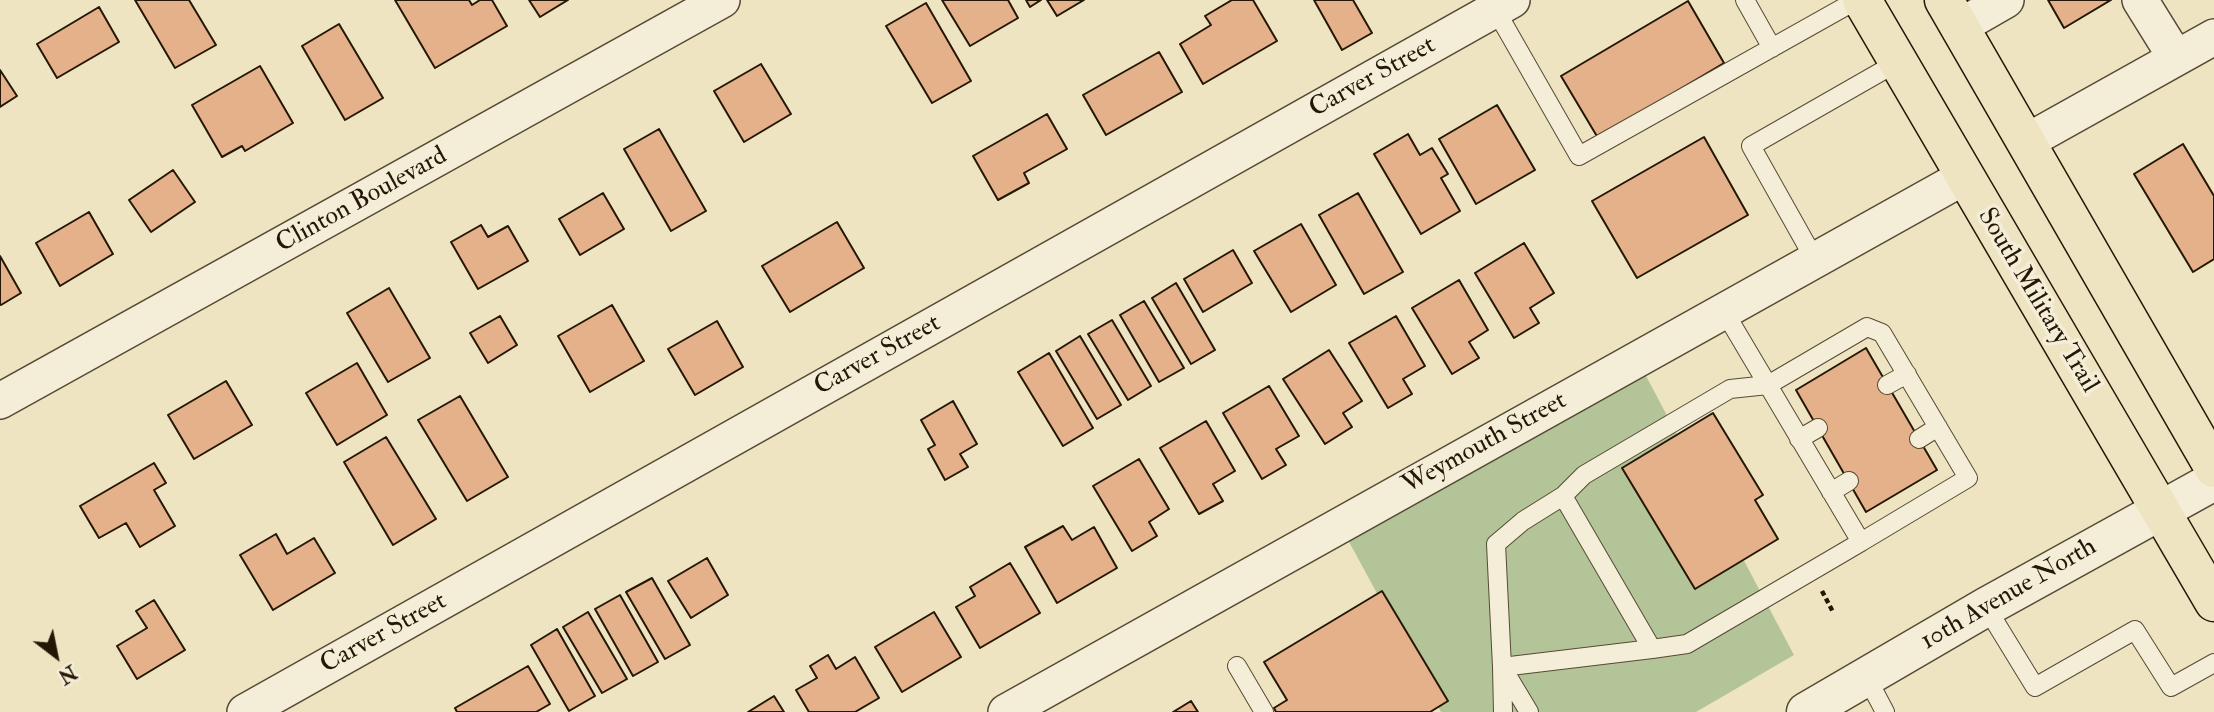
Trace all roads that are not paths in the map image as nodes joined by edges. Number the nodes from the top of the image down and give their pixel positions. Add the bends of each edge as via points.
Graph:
1 (722, 0) edge
2 (1745, 0) edge
3 (1859, 0) edge
4 (2006, 0) edge
5 (2140, 0) edge
6 (1503, 5) edge
7 (1952, 13) edge
8 (2214, 37) edge
9 (1772, 48) junction
10 (2176, 58) junction
11 (1898, 62) junction
12 (2026, 142) junction
13 (1964, 177) junction
14 (1815, 260) junction
15 (1724, 311) junction
16 (1907, 374) junction
17 (1768, 385) junction
18 (1887, 385) dead end
19 (0, 401) edge
20 (1938, 427) junction
21 (1818, 428) dead end
22 (1800, 439) junction
23 (1919, 439) dead end
24 (2214, 468) edge
25 (1849, 481) dead end
26 (2214, 481) edge
27 (1831, 492) junction
28 (1563, 496) junction
29 (2161, 508) junction
30 (1861, 542) junction
31 (2214, 602) edge
32 (1986, 607) junction
33 (1652, 649) junction
34 (2214, 663) edge
35 (1237, 666) dead end
36 (1502, 667) junction
37 (1867, 678) junction
38 (245, 712) edge
39 (1006, 712) edge
40 (1264, 712) edge
41 (1503, 712) edge
42 (1529, 712) edge
43 (1806, 712) edge
44 (1885, 712) edge

1 - 19 street, Clinton Boulevard
2 - 9 lane
3 - 9 lane
3 - 11 main road, South Military Trail
4 - 7 street
5 - 10 street
6 - 9 lane via 1579,156
6 - 38 street, Carver Street
7 - 12 main road
8 - 10 street
10 - 12 street
11 - 13 main road, South Military Trail
11 - 14 lane via 1751,146
12 - 24 main road
13 - 14 street, Weymouth Street
13 - 29 main road, South Military Trail
14 - 15 street, Weymouth Street
15 - 17 lane
15 - 39 street, Weymouth Street
16 - 17 lane via 1882,333 1867,327
16 - 18 lane
16 - 20 lane
17 - 22 lane
17 - 28 lane via 1730,389 1584,475
20 - 23 lane
20 - 30 lane via 1968,478
21 - 22 lane
22 - 27 lane
25 - 27 lane
26 - 29 street, 10th Avenue North
27 - 30 lane
28 - 33 lane
28 - 36 lane via 1496,544
29 - 31 main road, South Military Trail
29 - 32 street, 10th Avenue North
30 - 33 lane via 1687,644
32 - 34 lane via 2035,687 2135,630 2171,687
32 - 37 street, 10th Avenue North
33 - 36 lane
35 - 40 lane
36 - 41 lane
36 - 42 lane
37 - 43 street, 10th Avenue North
37 - 44 lane

